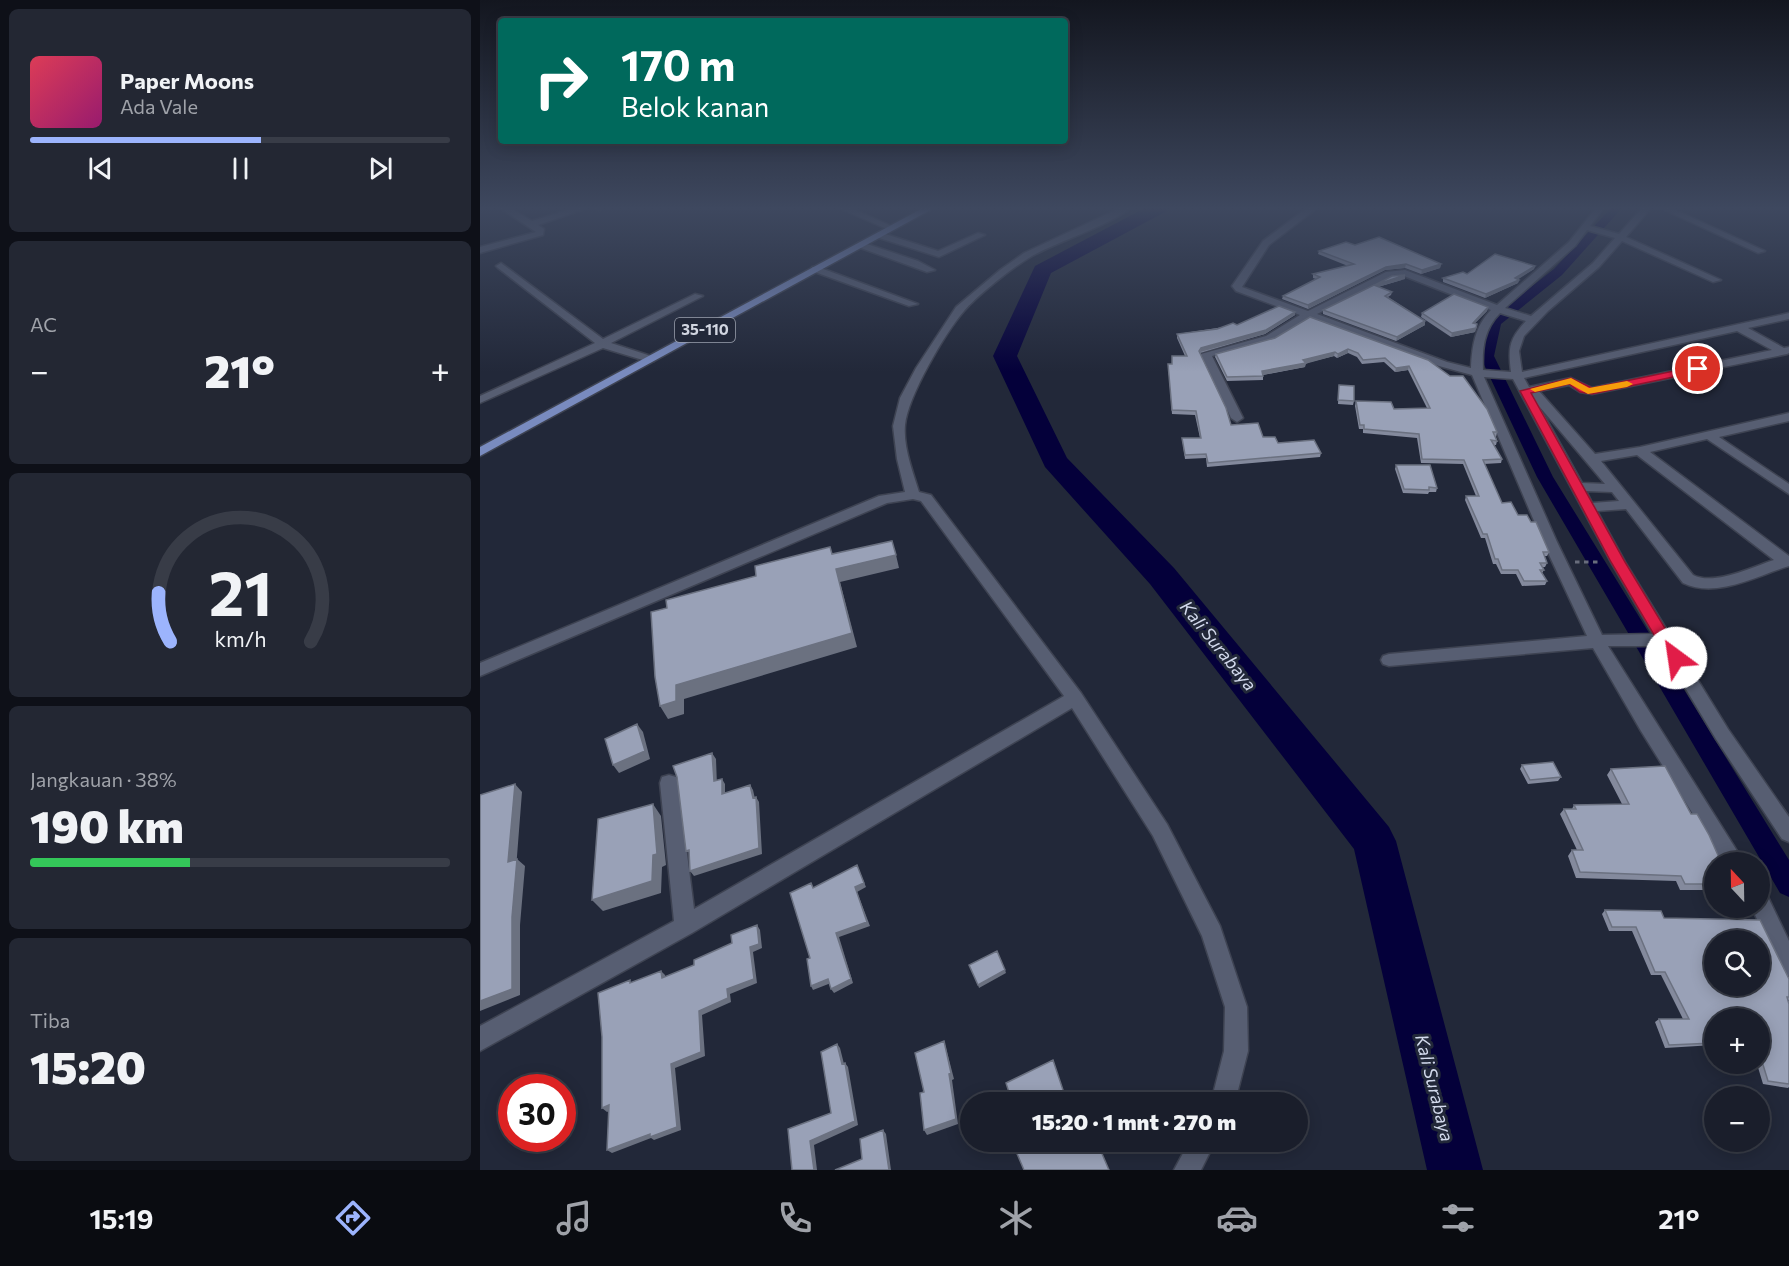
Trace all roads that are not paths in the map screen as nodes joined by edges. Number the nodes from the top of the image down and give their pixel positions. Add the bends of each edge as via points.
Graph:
1 (827, 263) edge
2 (914, 263) edge
3 (1016, 263) edge
4 (1252, 263) edge
5 (1552, 263) edge
6 (1598, 263) edge
7 (1676, 263) edge
8 (501, 266) dead end
9 (815, 269) junction
10 (930, 270) dead end
11 (1716, 280) dead end
12 (698, 296) dead end
13 (913, 304) dead end
14 (1501, 310) junction
15 (1307, 315) junction
16 (1789, 316) edge
17 (1528, 319) junction
18 (1738, 327) junction
19 (602, 344) junction
20 (1786, 351) edge
21 (650, 360) junction
22 (1555, 368) junction
23 (1480, 373) junction
24 (1513, 376) junction
25 (1571, 381) junction
26 (1528, 390) junction
27 (480, 400) edge
28 (1237, 418) dead end
29 (1785, 421) edge
30 (1710, 436) junction
31 (482, 449) edge
32 (1640, 451) junction
33 (1592, 458) junction
34 (1578, 487) junction
35 (1615, 488) junction
36 (1789, 490) edge
37 (912, 495) junction
38 (1629, 505) junction
39 (1589, 507) junction
40 (1787, 561) edge
41 (1656, 640) junction
42 (1605, 641) junction
43 (1389, 660) dead end
44 (480, 670) edge
45 (1075, 698) junction
46 (669, 783) dead end
47 (1789, 834) edge
48 (1728, 852) edge
49 (1767, 918) edge
50 (685, 926) junction
51 (1789, 965) edge
52 (480, 1039) edge
53 (1226, 1092) edge
54 (1196, 1152) edge
55 (1186, 1170) edge

1 - 9 main road, 35-110
2 - 10 street
3 - 37 street via 960,309 906,398 899,426
4 - 15 street via 1237,285 1239,289
5 - 14 street
6 - 17 street
7 - 11 street
8 - 19 street
9 - 13 street
9 - 21 main road, 35-110
12 - 19 street
14 - 15 street via 1399,272
14 - 17 street
14 - 23 street via 1485,322 1481,332
15 - 23 street via 1431,360
15 - 28 street via 1270,338 1206,354
16 - 18 street
17 - 24 street via 1514,351
18 - 20 street
18 - 22 street
19 - 21 street
19 - 27 street
20 - 25 street via 1592,391
21 - 31 main road, 35-110
22 - 24 street
22 - 25 street
23 - 24 street
23 - 42 street via 1559,562
24 - 26 street
25 - 26 street
26 - 33 street
26 - 34 street
29 - 30 street
30 - 32 street
30 - 36 street
32 - 33 street
32 - 40 street
33 - 35 street
34 - 35 street
34 - 39 street
35 - 38 street
37 - 44 street via 884,499
37 - 45 street via 926,498
38 - 39 street
38 - 40 street via 1688,579 1698,584 1712,585
39 - 41 street
41 - 42 street
41 - 47 street
42 - 43 street
42 - 48 street via 1630,699
45 - 50 street
45 - 53 street via 1160,830 1212,933 1236,1007 1236,1051
46 - 50 street
49 - 51 street
50 - 52 street
54 - 55 street

